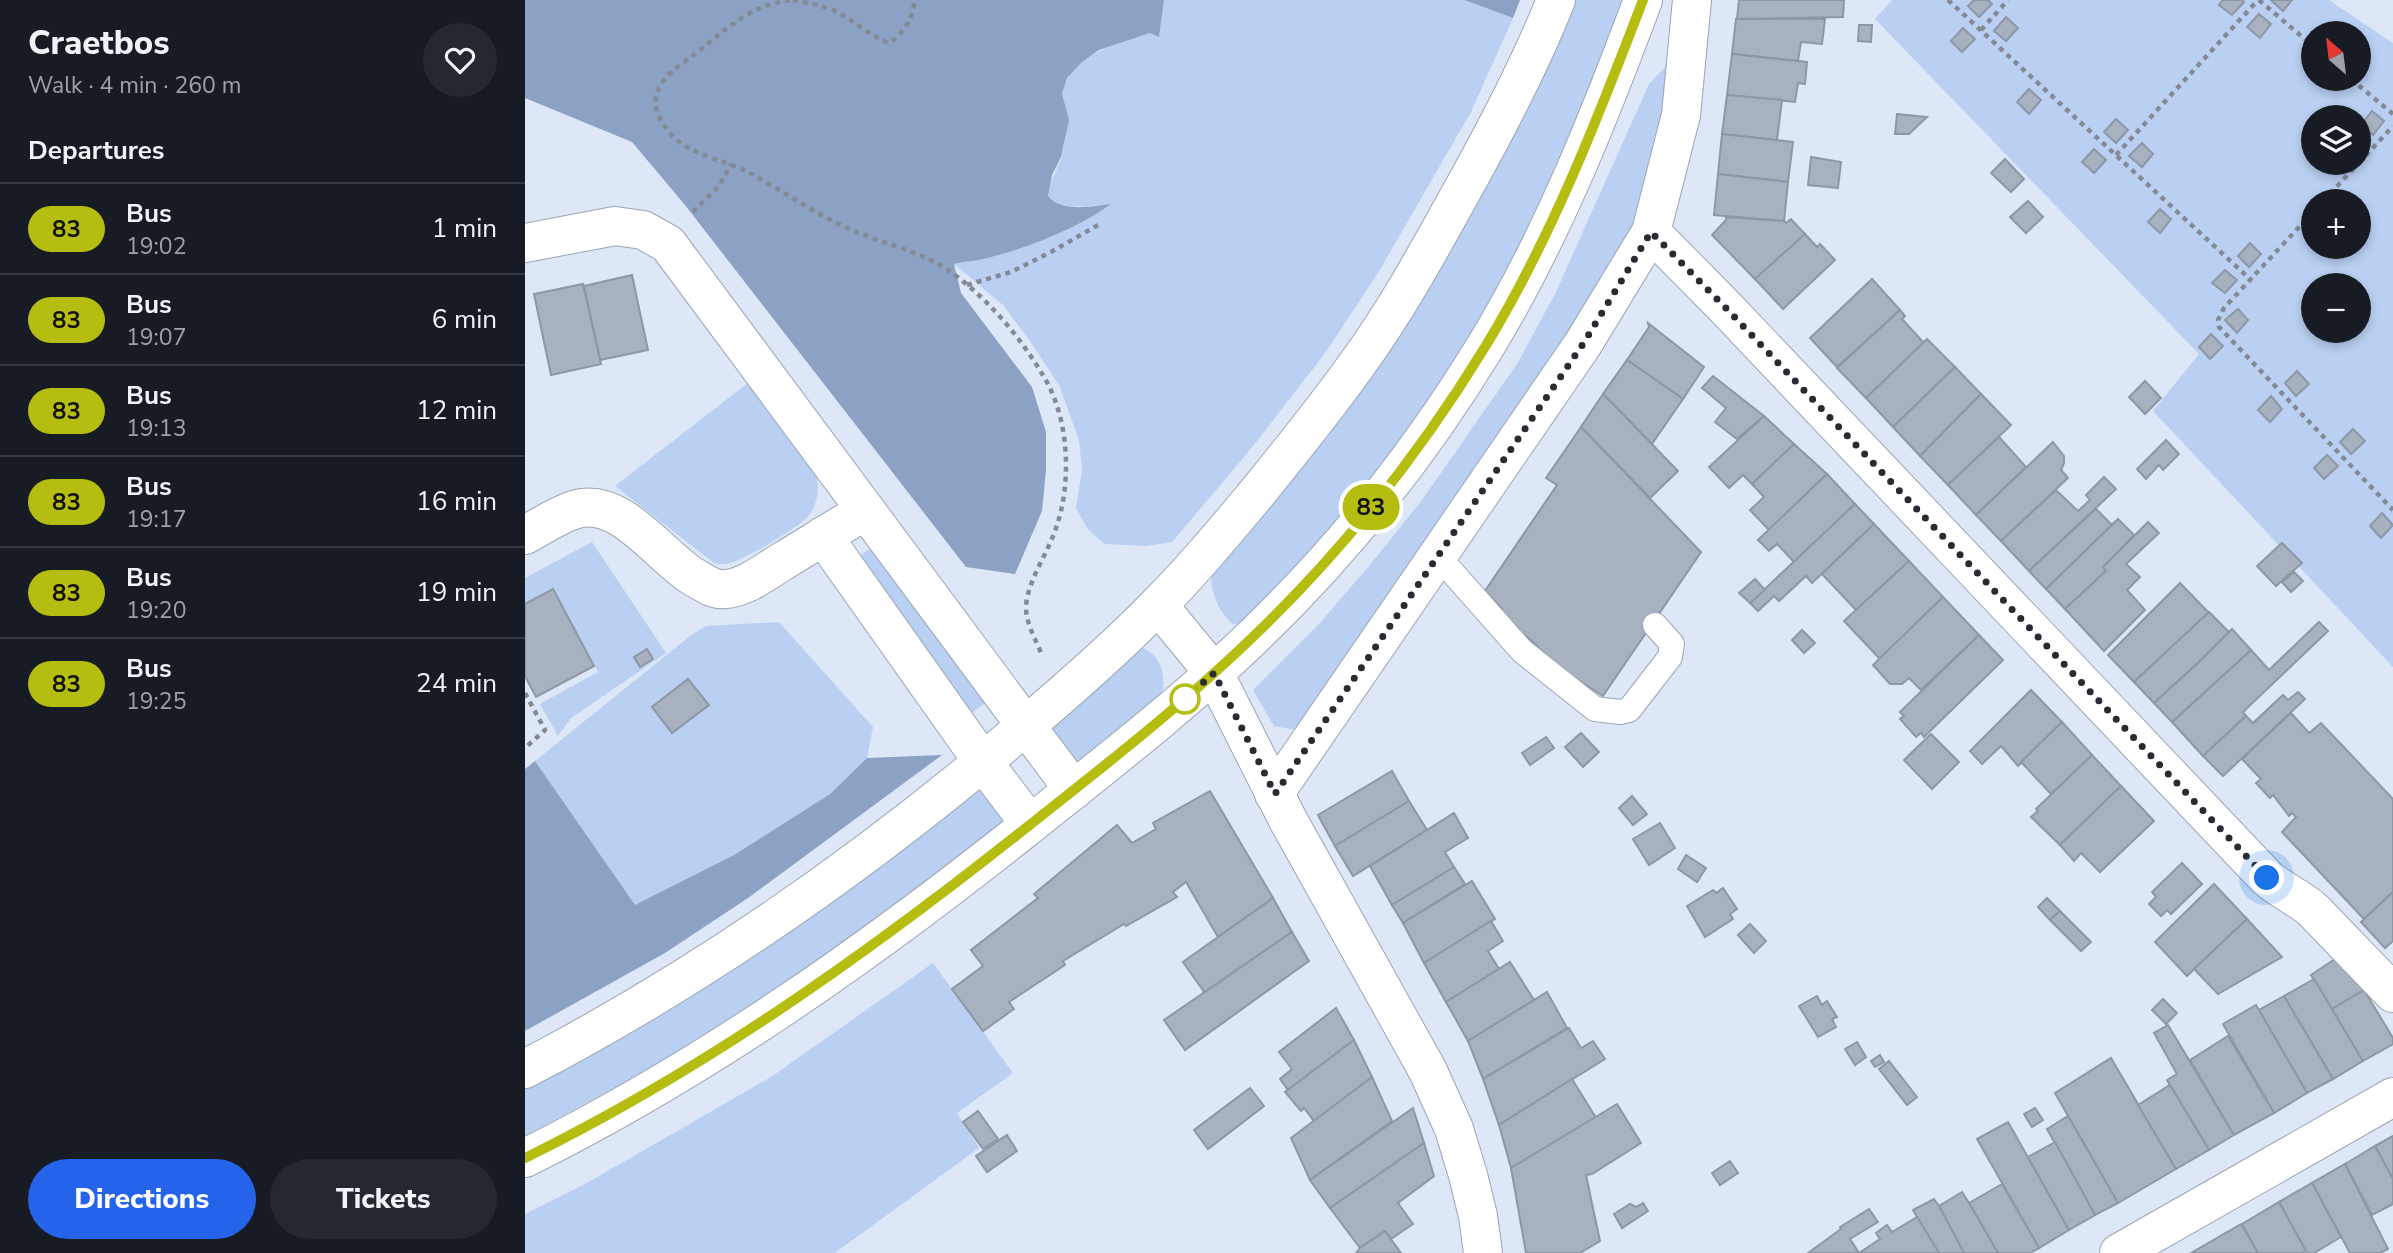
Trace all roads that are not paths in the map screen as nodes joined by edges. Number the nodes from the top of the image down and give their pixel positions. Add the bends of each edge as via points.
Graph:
1 (1556, 0) edge
2 (1643, 0) edge
3 (1692, 0) edge
4 (1651, 232) junction
5 (525, 243) edge
6 (865, 510) junction
7 (525, 535) edge
8 (823, 537) junction
9 (1438, 556) junction
10 (1158, 606) junction
11 (1655, 625) dead end
12 (1214, 673) junction
13 (1026, 726) junction
14 (983, 762) junction
15 (1074, 790) junction
16 (1275, 794) junction
17 (1030, 824) junction
18 (2393, 993) edge
19 (525, 1069) edge
20 (2393, 1097) edge
21 (525, 1158) edge
22 (1483, 1253) edge
23 (2119, 1253) edge

1 - 10 street via 1487,148 1357,365 1289,454
2 - 12 street via 1554,214 1485,348 1387,488 1321,565
3 - 4 street via 1681,115
4 - 9 street via 1583,344
4 - 18 street via 2267,878 2313,910
5 - 6 street via 615,226 657,236 676,252
6 - 8 street
6 - 13 street
7 - 8 street via 568,512 602,508 686,572 724,590 747,583
8 - 14 street
9 - 11 lane via 1522,651 1595,709 1629,710 1670,657 1672,644
9 - 16 street
10 - 12 street
10 - 13 street
12 - 15 street
12 - 16 street
13 - 14 street
13 - 15 street
14 - 17 street
14 - 19 street via 815,891 649,999
15 - 17 street
16 - 22 street via 1443,1102 1468,1175
17 - 21 street via 785,1007 709,1056
20 - 23 street

